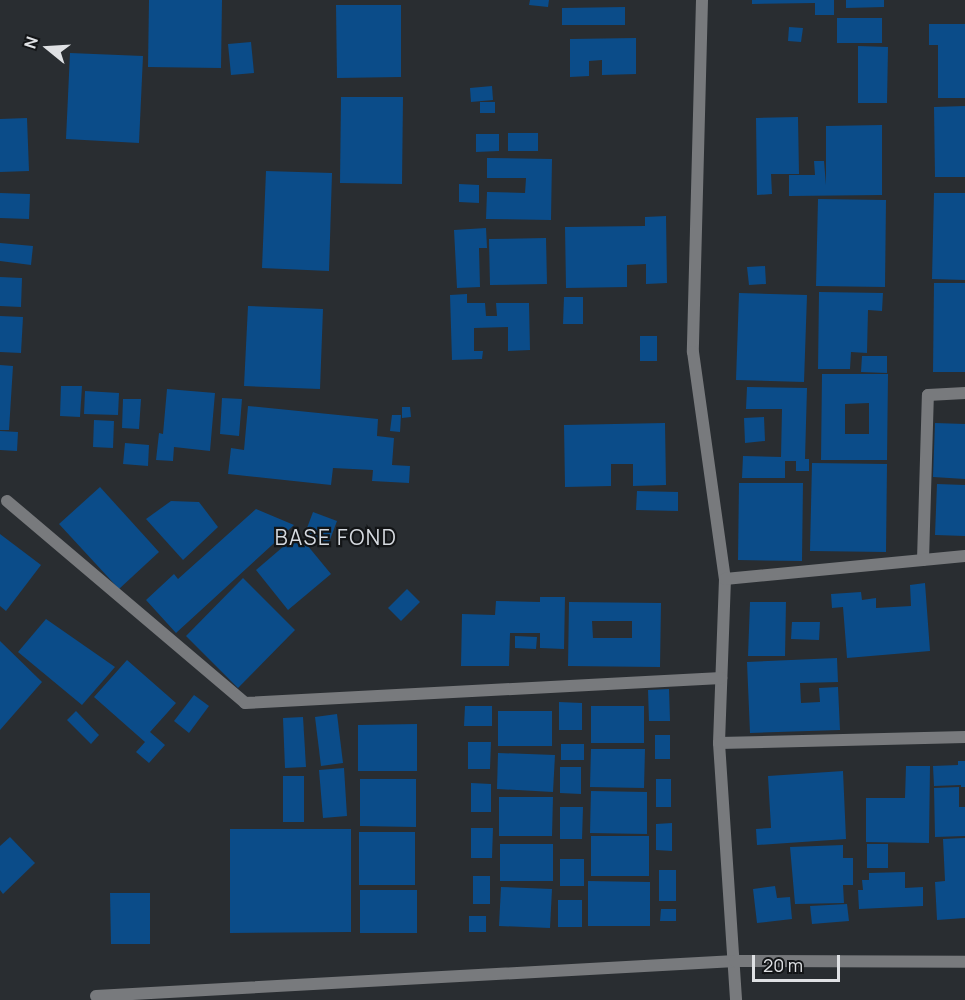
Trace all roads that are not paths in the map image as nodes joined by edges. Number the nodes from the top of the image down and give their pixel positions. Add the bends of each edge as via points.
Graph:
1 (702, 0) edge
2 (965, 393) edge
3 (7, 501) dead end
4 (965, 556) edge
5 (923, 560) junction
6 (724, 579) junction
7 (721, 678) junction
8 (965, 737) edge
9 (719, 743) junction
10 (735, 962) junction
11 (965, 962) edge
12 (96, 996) dead end
13 (736, 1000) edge

1 - 6 street via 693,352
2 - 5 street via 928,395
3 - 7 street via 245,703
4 - 5 street
5 - 6 street
6 - 7 street
7 - 9 street
8 - 9 street
9 - 10 street
10 - 11 street
10 - 12 street
10 - 13 street

